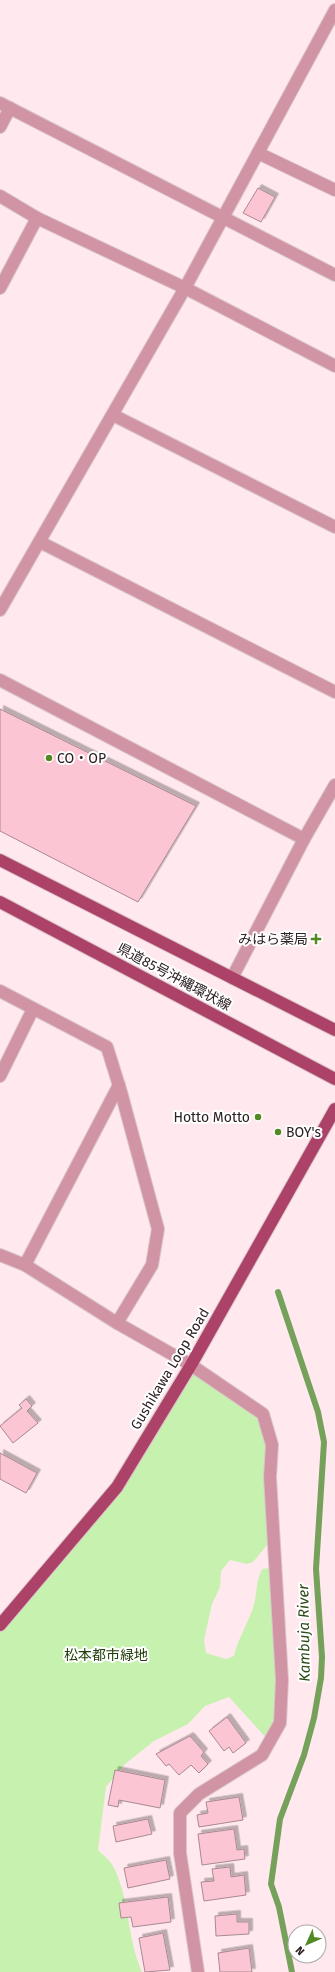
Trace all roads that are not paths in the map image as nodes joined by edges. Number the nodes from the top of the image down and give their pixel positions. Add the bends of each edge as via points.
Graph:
1 (335, 10) edge
2 (5, 106) edge
3 (0, 127) edge
4 (258, 153) junction
5 (335, 190) edge
6 (0, 196) edge
7 (37, 218) junction
8 (223, 218) junction
9 (335, 275) edge
10 (0, 288) edge
11 (185, 288) junction
12 (335, 366) edge
13 (113, 415) junction
14 (335, 527) edge
15 (40, 542) junction
16 (0, 610) edge
17 (0, 680) edge
18 (335, 692) edge
19 (335, 785) edge
20 (304, 839) junction
21 (0, 860) edge
22 (0, 902) edge
23 (232, 978) junction
24 (0, 991) edge
25 (33, 1009) junction
26 (335, 1030) edge
27 (0, 1076) edge
28 (335, 1079) edge
29 (119, 1085) junction
30 (335, 1108) edge
31 (0, 1255) edge
32 (24, 1265) junction
33 (117, 1323) junction
34 (191, 1365) junction
35 (0, 1625) edge
36 (198, 1972) edge

1 - 4 street
2 - 3 street
2 - 8 street
4 - 5 street
4 - 8 street
6 - 7 street
7 - 10 street
7 - 11 street
8 - 9 street
8 - 11 street
11 - 12 street
11 - 13 street
13 - 14 street
13 - 15 street
15 - 16 street
15 - 18 street
17 - 20 street
19 - 20 street
20 - 23 street
21 - 23 main road, 県道85号沖縄環状線
22 - 28 main road, 県道85号沖縄環状線
23 - 26 main road, 県道85号沖縄環状線
24 - 25 street
25 - 27 street
25 - 29 street via 107,1047
29 - 32 street
29 - 33 street via 158,1229 152,1265
30 - 34 main road, Gushikawa Loop Road
31 - 32 street
32 - 33 street
33 - 34 street
34 - 35 main road, Gushikawa Loop Road via 117,1487
34 - 36 street via 263,1414 272,1445 270,1477 282,1680 280,1723 262,1755 199,1794 180,1813 180,1853

